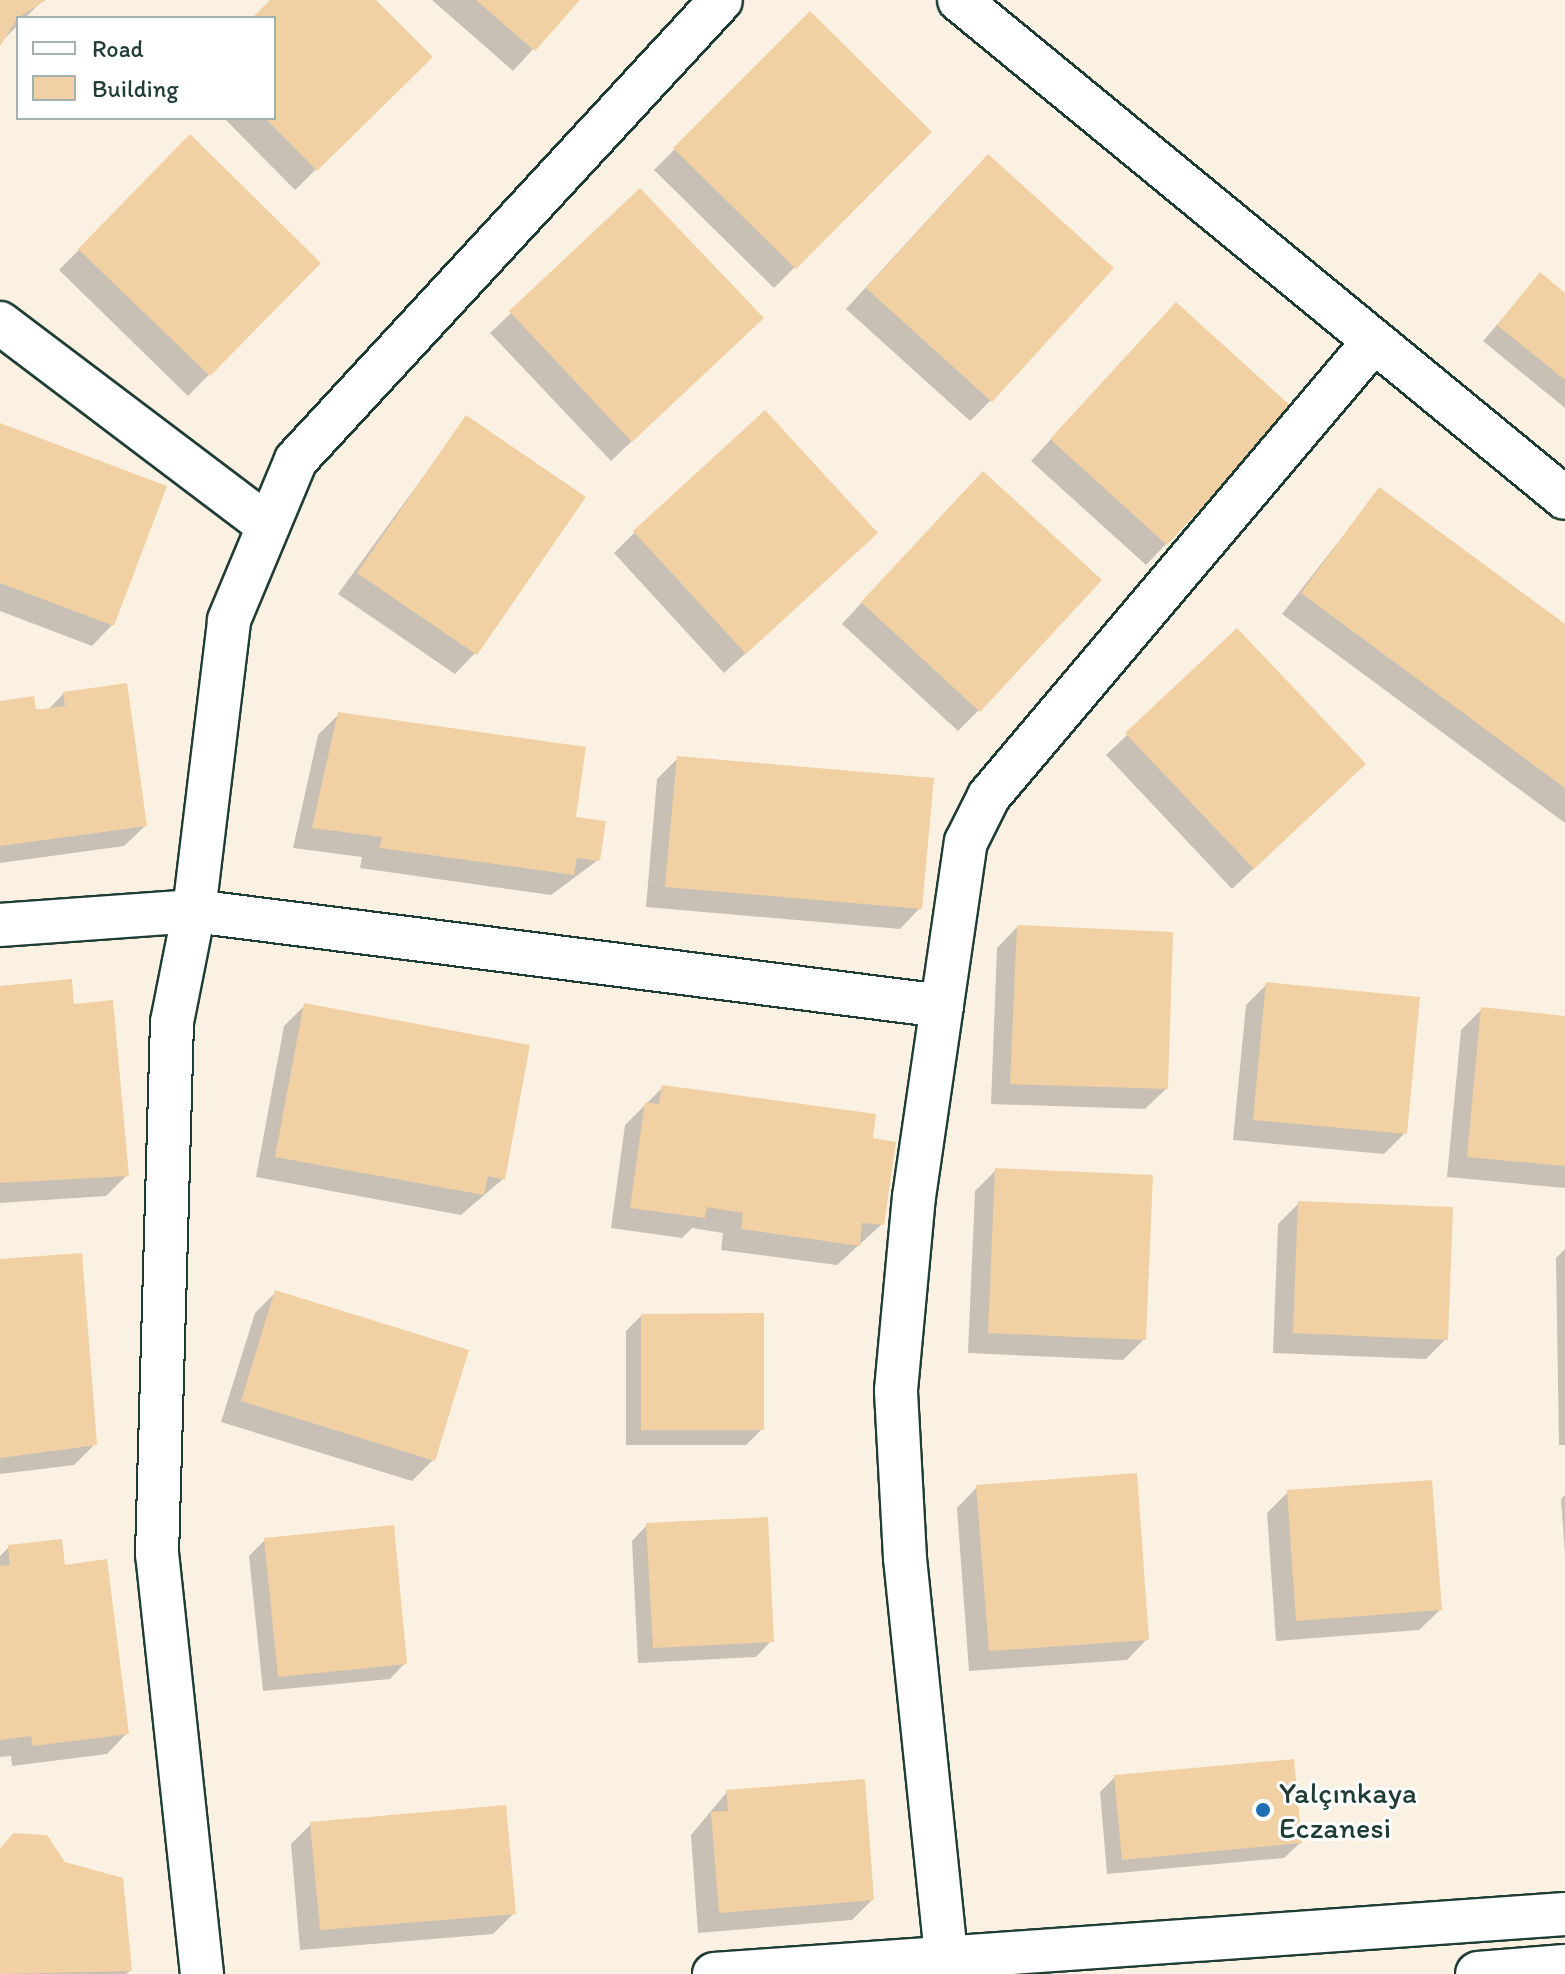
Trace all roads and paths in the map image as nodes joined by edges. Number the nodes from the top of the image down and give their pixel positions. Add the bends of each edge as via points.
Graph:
1 (721, 0) edge
2 (959, 0) edge
3 (0, 323) edge
4 (1374, 341) junction
5 (1565, 498) edge
6 (268, 526) junction
7 (194, 911) junction
8 (0, 925) edge
9 (942, 1006) junction
10 (1565, 1914) edge
11 (946, 1955) junction
12 (1565, 1967) edge
13 (202, 1974) edge
14 (714, 1974) edge
15 (1478, 1974) edge

1 - 6 street via 296,460
2 - 4 street
3 - 6 street
4 - 5 street
4 - 9 street via 989,796 966,842
6 - 7 street via 229,620
7 - 8 street
7 - 9 street
7 - 13 street via 172,1022 157,1555
9 - 11 street via 896,1390 905,1558
10 - 11 street
11 - 14 street
12 - 15 main road

